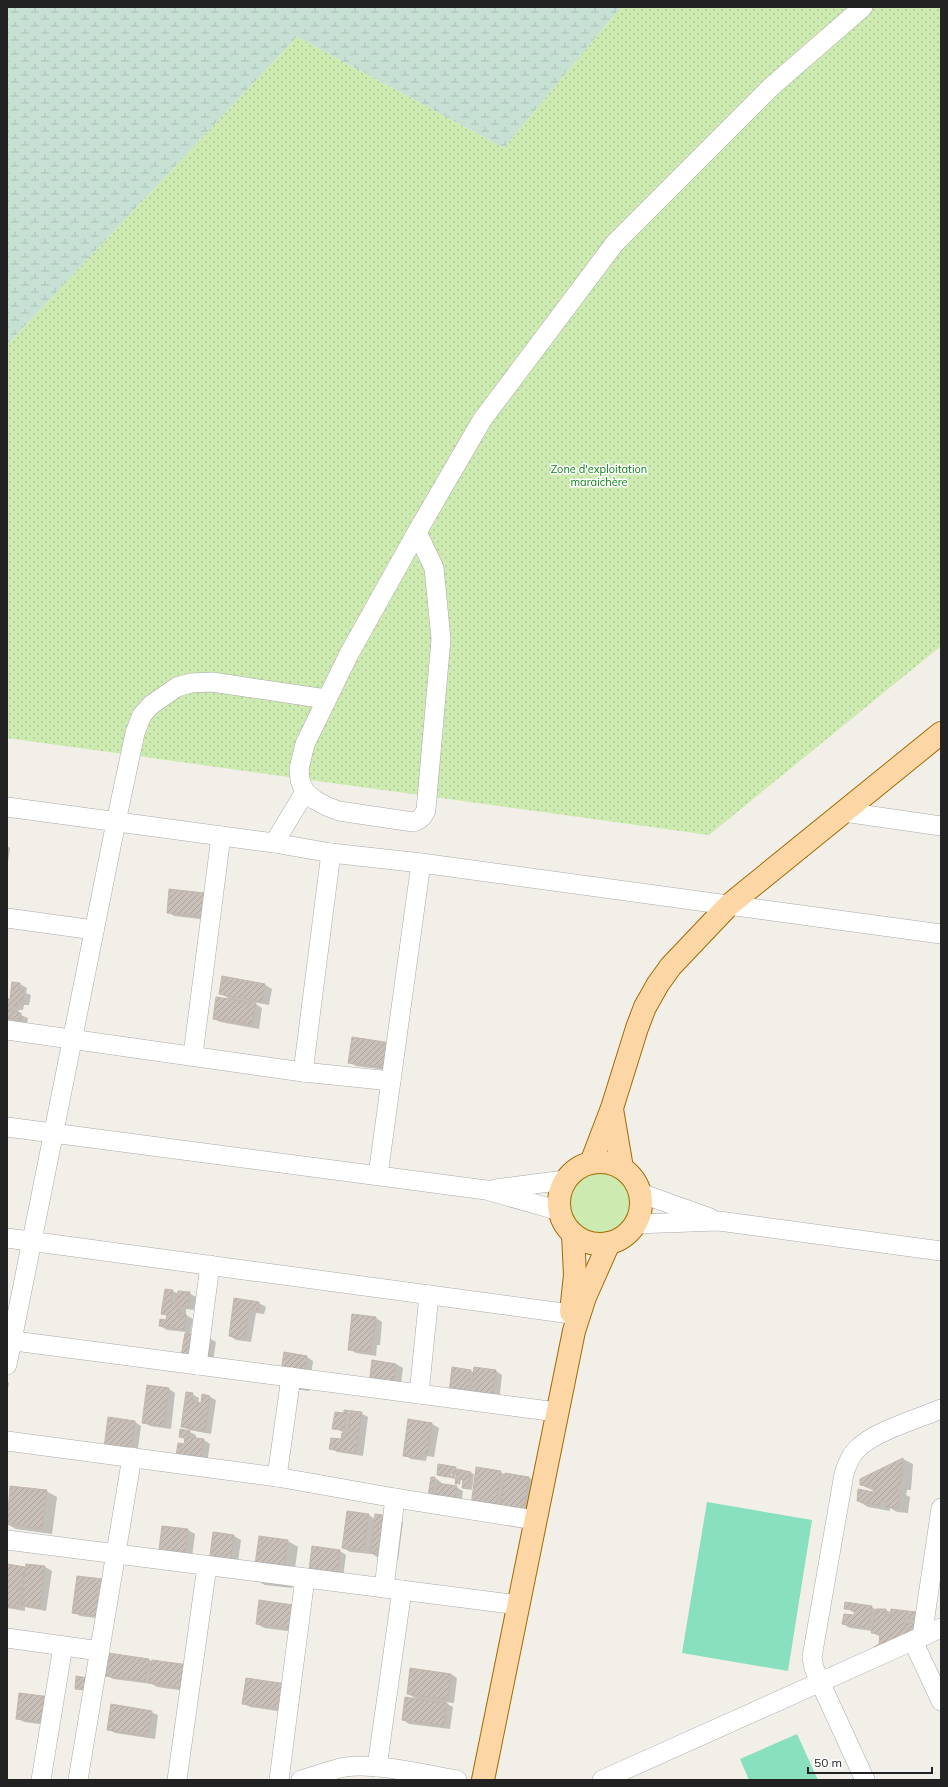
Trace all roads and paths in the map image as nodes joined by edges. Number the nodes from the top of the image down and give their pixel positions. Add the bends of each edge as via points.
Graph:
1 (863, 7) edge
2 (417, 532) junction
3 (326, 699) junction
4 (941, 733) edge
5 (305, 792) junction
6 (7, 807) edge
7 (844, 812) junction
8 (116, 822) junction
9 (941, 826) edge
10 (221, 836) junction
11 (274, 843) junction
12 (331, 853) junction
13 (421, 863) junction
14 (730, 905) junction
15 (7, 918) edge
16 (94, 930) junction
17 (941, 934) edge
18 (7, 1030) edge
19 (73, 1039) junction
20 (193, 1055) junction
21 (303, 1072) junction
22 (391, 1081) junction
23 (612, 1108) junction
24 (7, 1128) edge
25 (53, 1134) junction
26 (591, 1162) junction
27 (622, 1168) junction
28 (378, 1175) junction
29 (565, 1180) junction
30 (486, 1190) junction
31 (640, 1193) junction
32 (560, 1211) junction
33 (719, 1221) junction
34 (635, 1224) junction
35 (573, 1234) junction
36 (7, 1238) edge
37 (32, 1242) junction
38 (609, 1243) junction
39 (941, 1251) edge
40 (210, 1265) junction
41 (429, 1295) junction
42 (572, 1322) junction
43 (9, 1340) edge
44 (7, 1365) edge
45 (197, 1365) junction
46 (291, 1377) junction
47 (420, 1394) junction
48 (941, 1409) edge
49 (557, 1412) junction
50 (7, 1441) edge
51 (132, 1457) junction
52 (277, 1477) junction
53 (395, 1498) junction
54 (941, 1508) edge
55 (535, 1520) junction
56 (7, 1540) edge
57 (116, 1554) junction
58 (207, 1566) junction
59 (305, 1578) junction
60 (393, 1589) junction
61 (519, 1605) junction
62 (941, 1628) edge
63 (7, 1638) edge
64 (918, 1639) junction
65 (63, 1646) junction
66 (100, 1651) junction
67 (820, 1682) junction
68 (941, 1701) edge
69 (377, 1767) junction
70 (41, 1780) edge
71 (78, 1780) edge
72 (177, 1780) edge
73 (279, 1780) edge
74 (301, 1780) edge
75 (457, 1780) edge
76 (483, 1780) edge
77 (602, 1780) edge
78 (865, 1780) edge

1 - 2 street via 771,87 614,243 482,420
2 - 3 street
2 - 5 street via 434,568 441,634 424,816 413,822 339,811 315,800
3 - 5 street via 301,758 300,780
3 - 8 street via 212,682 177,687 151,705 142,715 135,733
4 - 7 main road
5 - 11 street
6 - 8 street
7 - 9 street
7 - 14 main road
8 - 10 street
8 - 16 street
10 - 11 street
10 - 20 street
11 - 12 street
12 - 13 street
12 - 21 street
13 - 14 street
13 - 22 street
14 - 17 street
14 - 23 main road via 671,966 658,984 637,1028
15 - 16 street
16 - 19 street
18 - 19 street
19 - 20 street
19 - 25 street
20 - 21 street
21 - 22 street
22 - 28 street
23 - 26 main road
23 - 27 main road
24 - 25 street
25 - 28 street
25 - 37 street
26 - 27 main road via 607,1162
26 - 29 main road via 576,1169
27 - 31 main road via 634,1179
28 - 30 street
29 - 30 street
29 - 32 main road via 560,1195
30 - 32 street
31 - 33 street
31 - 34 main road via 641,1209
32 - 35 main road via 565,1224
33 - 34 street
33 - 39 street
34 - 38 main road via 624,1236
35 - 38 main road via 584,1241 596,1244
35 - 42 main road via 576,1275
36 - 37 street
37 - 40 street
37 - 43 street
38 - 42 main road
40 - 41 street
40 - 45 street
41 - 42 street
41 - 47 street
42 - 49 main road
43 - 44 street
43 - 45 street
45 - 46 street
46 - 47 street
46 - 52 street
47 - 49 street
48 - 67 street via 870,1438 856,1449 848,1460 812,1657
49 - 55 main road
50 - 51 street
51 - 52 street
51 - 57 street
52 - 53 street
53 - 55 street
53 - 60 street
54 - 64 street
55 - 61 main road
56 - 57 street
57 - 58 street
57 - 66 street
58 - 59 street
58 - 72 street
59 - 60 street
59 - 73 street
60 - 61 street
60 - 69 street
61 - 76 main road
62 - 64 street
63 - 65 street
64 - 67 street
64 - 68 street
65 - 66 street
65 - 70 street
66 - 71 street
67 - 77 street
67 - 78 street
69 - 74 street via 345,1767
69 - 75 street

